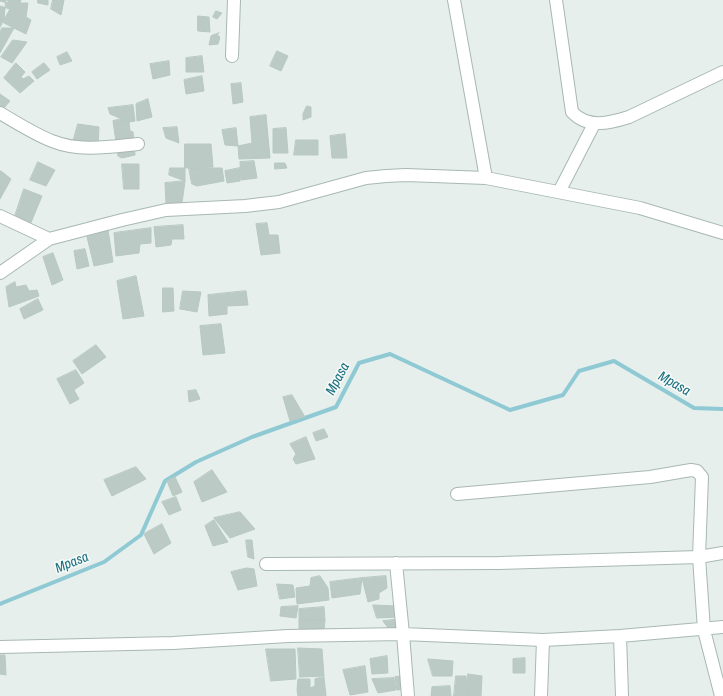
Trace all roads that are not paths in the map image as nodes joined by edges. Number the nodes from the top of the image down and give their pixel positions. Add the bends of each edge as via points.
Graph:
1 (234, 0) edge
2 (454, 0) edge
3 (556, 0) edge
4 (232, 56) dead end
5 (723, 72) edge
6 (0, 113) edge
7 (594, 124) junction
8 (138, 144) dead end
9 (486, 178) junction
10 (559, 192) junction
11 (0, 216) edge
12 (723, 233) edge
13 (49, 239) junction
14 (0, 273) edge
15 (457, 494) dead end
16 (723, 553) edge
17 (699, 556) junction
18 (396, 563) junction
19 (266, 564) dead end
20 (723, 627) edge
21 (704, 630) junction
22 (403, 634) junction
23 (620, 636) junction
24 (543, 640) junction
25 (0, 647) edge
26 (408, 696) edge
27 (541, 696) edge
28 (622, 696) edge
29 (721, 696) edge

1 - 4 street
2 - 9 street
3 - 7 street via 572,112 581,120
5 - 7 street via 629,117
6 - 8 street via 52,141 98,148
7 - 10 street
9 - 10 street
9 - 13 street via 406,175 373,177 279,202 166,210
10 - 12 street via 640,208
11 - 13 street
13 - 14 street
15 - 17 street via 650,477 694,470 702,477
16 - 17 street
17 - 18 street via 499,563
17 - 21 street
18 - 19 street
18 - 22 street
20 - 21 street
21 - 23 street
21 - 29 street
22 - 24 street
22 - 25 street
22 - 26 street
23 - 24 street
23 - 28 street
24 - 27 street

